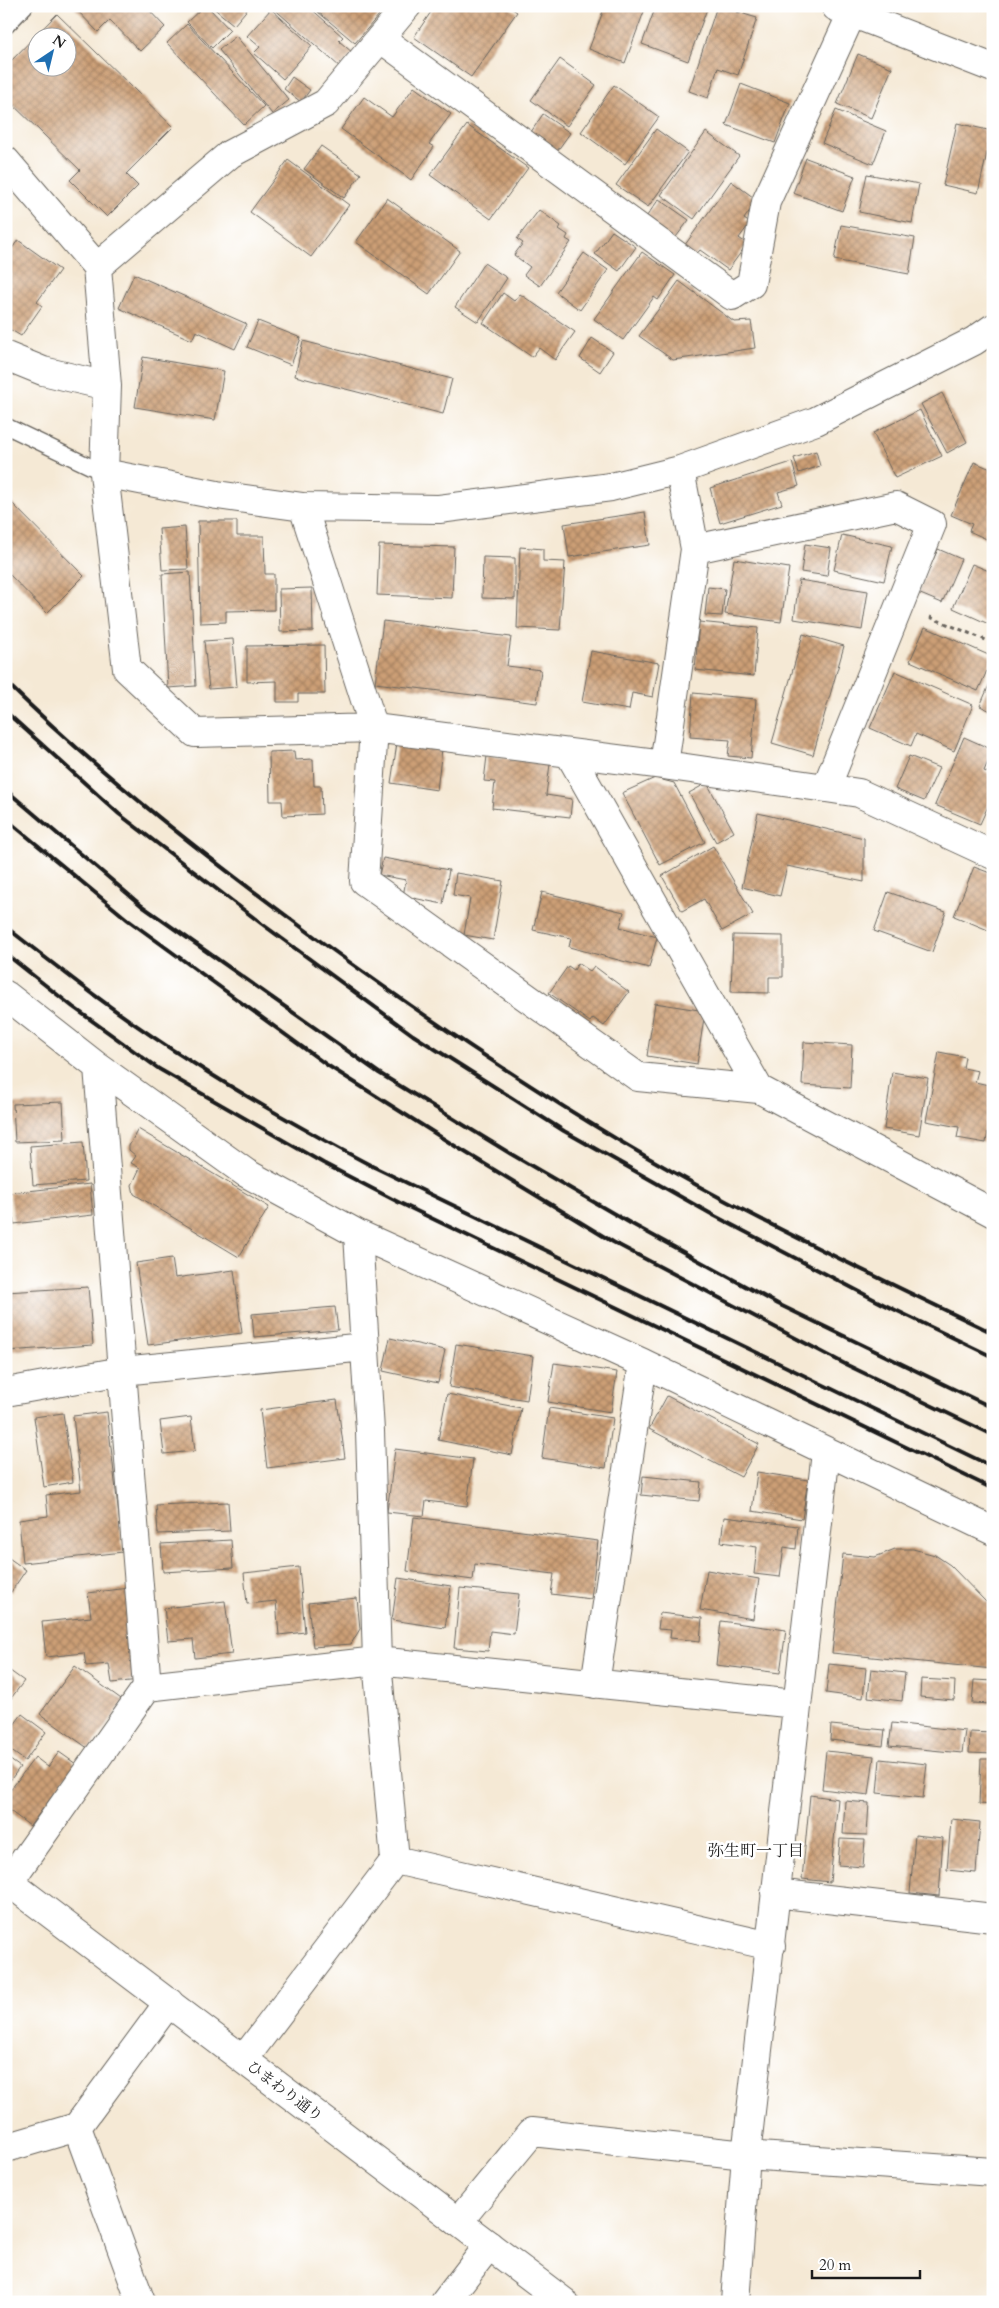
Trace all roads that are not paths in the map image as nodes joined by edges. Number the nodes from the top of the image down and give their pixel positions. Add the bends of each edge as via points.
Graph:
1 (25, 6) edge
2 (407, 6) edge
3 (843, 10) edge
4 (6, 26) edge
5 (380, 38) junction
6 (993, 68) edge
7 (6, 161) edge
8 (97, 267) junction
9 (993, 328) edge
10 (6, 356) edge
11 (107, 386) junction
12 (6, 426) edge
13 (680, 470) junction
14 (104, 473) junction
15 (303, 507) junction
16 (695, 549) junction
17 (374, 728) junction
18 (569, 753) junction
19 (664, 765) junction
20 (826, 788) junction
21 (993, 855) edge
22 (6, 995) edge
23 (98, 1067) junction
24 (759, 1089) junction
25 (993, 1213) edge
26 (358, 1234) junction
27 (365, 1347) junction
28 (643, 1363) junction
29 (122, 1371) junction
30 (6, 1392) edge
31 (826, 1452) junction
32 (993, 1531) edge
33 (377, 1661) junction
34 (595, 1684) junction
35 (147, 1687) junction
36 (796, 1704) junction
37 (395, 1860) junction
38 (8, 1881) edge
39 (776, 1893) junction
40 (993, 1918) edge
41 (771, 1946) junction
42 (169, 2002) junction
43 (244, 2059) junction
44 (78, 2127) junction
45 (6, 2148) edge
46 (746, 2155) junction
47 (993, 2172) edge
48 (458, 2222) junction
49 (489, 2245) junction
50 (142, 2302) edge
51 (445, 2302) edge
52 (564, 2302) edge
53 (735, 2302) edge

1 - 4 lane
2 - 5 street
3 - 5 street via 766,202 751,284 732,296
3 - 6 street
5 - 8 street via 326,103 230,154
7 - 8 street
8 - 11 street
9 - 13 street via 974,341 816,421
10 - 11 street via 43,371
11 - 14 street
12 - 14 lane
13 - 15 street via 611,487 439,509
13 - 16 street
14 - 15 street via 217,495
14 - 17 street via 127,669 195,733
15 - 17 street
16 - 19 street
16 - 20 street via 896,506 932,524
17 - 18 street
17 - 24 street via 364,881 638,1077
18 - 19 street
18 - 24 street
19 - 20 street
20 - 21 street via 860,793
22 - 23 street
23 - 26 street via 246,1173
23 - 29 street
24 - 25 street
26 - 27 street
26 - 28 street
27 - 29 street
27 - 33 street
28 - 31 street
28 - 34 street
29 - 30 street
29 - 35 street
31 - 32 street
31 - 36 street
33 - 34 street
33 - 35 street
33 - 37 street
34 - 36 street
35 - 38 street
36 - 39 street
37 - 41 street
37 - 43 street
38 - 42 street, ひまわり通り
39 - 40 street
39 - 41 street
41 - 46 street
42 - 43 street, ひまわり通り
42 - 44 street
43 - 48 street, ひまわり通り
44 - 45 street
44 - 50 street
46 - 47 street
46 - 48 street via 532,2132
46 - 53 street
48 - 49 street, ひまわり通り
49 - 51 street
49 - 52 street, ひまわり通り

